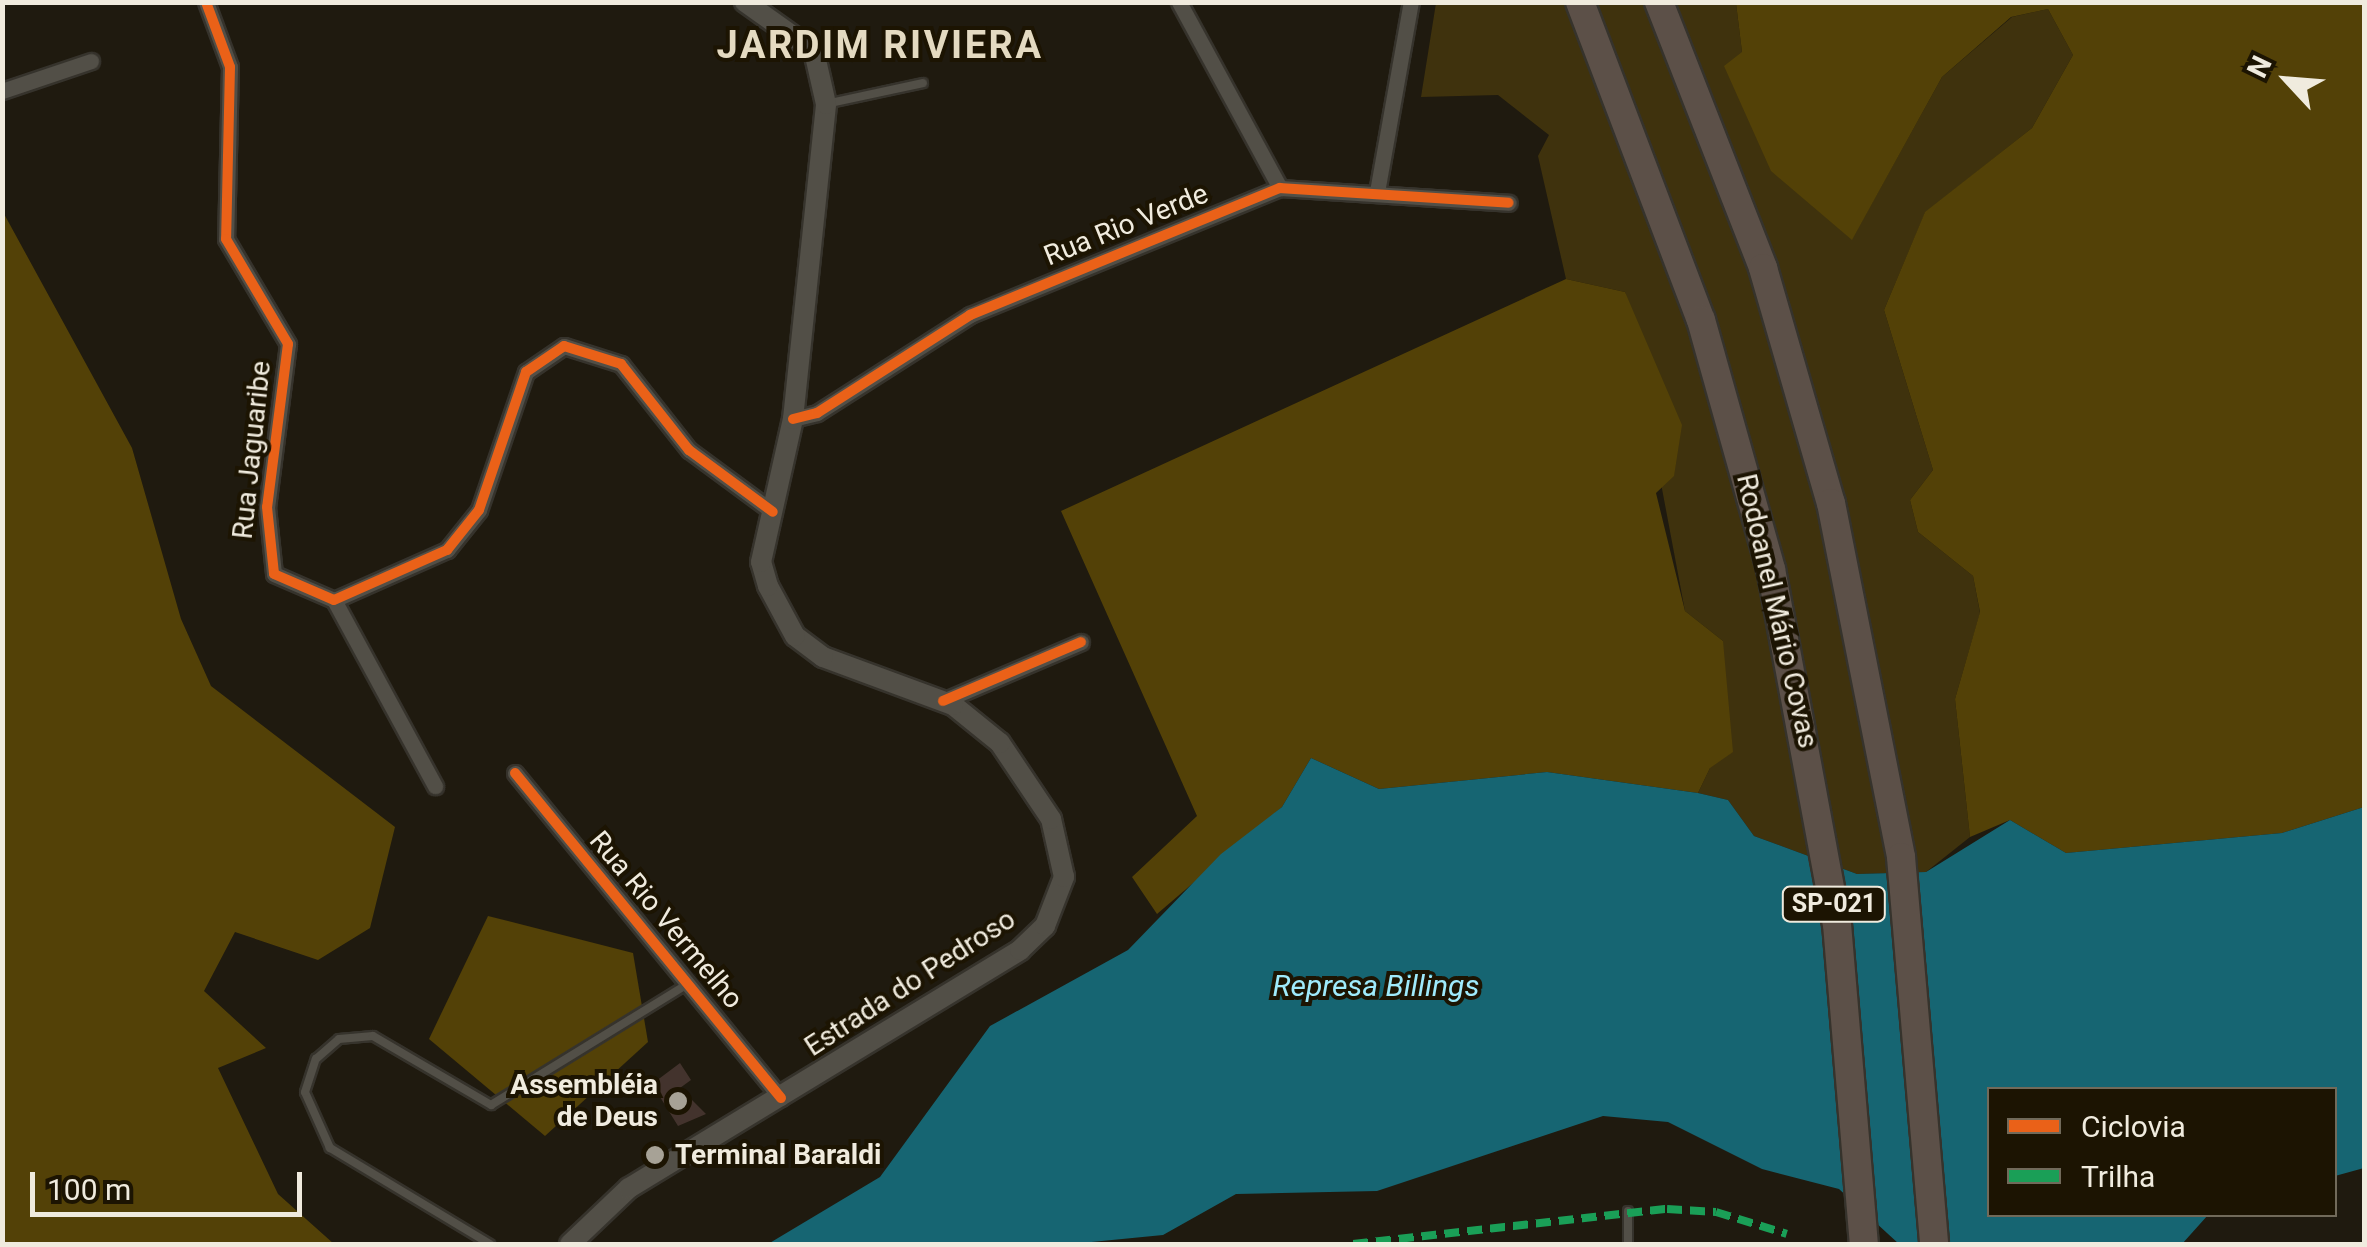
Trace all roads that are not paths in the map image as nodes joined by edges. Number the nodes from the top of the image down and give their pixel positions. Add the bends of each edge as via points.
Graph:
1 (206, 2) edge
2 (1178, 2) edge
3 (1412, 2) edge
4 (1580, 2) edge
5 (1659, 2) edge
6 (754, 4) edge
7 (92, 61) dead end
8 (924, 83) dead end
9 (2, 91) edge
10 (826, 104) junction
11 (1280, 188) junction
12 (1377, 192) junction
13 (1508, 203) dead end
14 (793, 419) junction
15 (773, 512) junction
16 (334, 600) junction
17 (1081, 642) dead end
18 (943, 701) junction
19 (514, 773) dead end
20 (436, 786) dead end
21 (689, 984) junction
22 (780, 1098) junction
23 (1628, 1212) dead end
24 (490, 1244) edge
25 (570, 1244) edge
26 (1628, 1244) edge
27 (1864, 1244) edge
28 (1934, 1244) edge

1 - 16 street, Rua Jaguaribe via 230,67 226,239 288,344 266,556 284,583
2 - 11 street
3 - 12 street
4 - 27 highway, Rodoanel Mário Covas / SP-021 via 1701,320 1772,568 1837,924
5 - 28 highway, SP-021 via 1763,268 1855,612 1901,856
6 - 10 main road, Estrada do Pedroso via 814,51
7 - 9 street
8 - 10 lane
10 - 14 main road, Estrada do Pedroso
11 - 12 street, Rua Rio Verde
11 - 14 street, Rua Rio Verde via 970,315 817,413
12 - 13 street, Rua Rio Verde
14 - 15 main road, Estrada do Pedroso
15 - 16 street via 689,450 621,364 564,346 526,372 461,538
15 - 18 main road, Estrada do Pedroso via 761,562 796,636 856,674
16 - 20 street
17 - 18 street
18 - 22 main road, Estrada do Pedroso via 1000,744 1040,797 1062,852 1058,900 1020,950
19 - 21 street, Rua Rio Vermelho
21 - 22 street, Rua Rio Vermelho
21 - 24 lane via 491,1105 373,1036 338,1038 316,1059 305,1092 330,1148
22 - 25 main road, Estrada do Pedroso via 629,1188
23 - 26 lane

